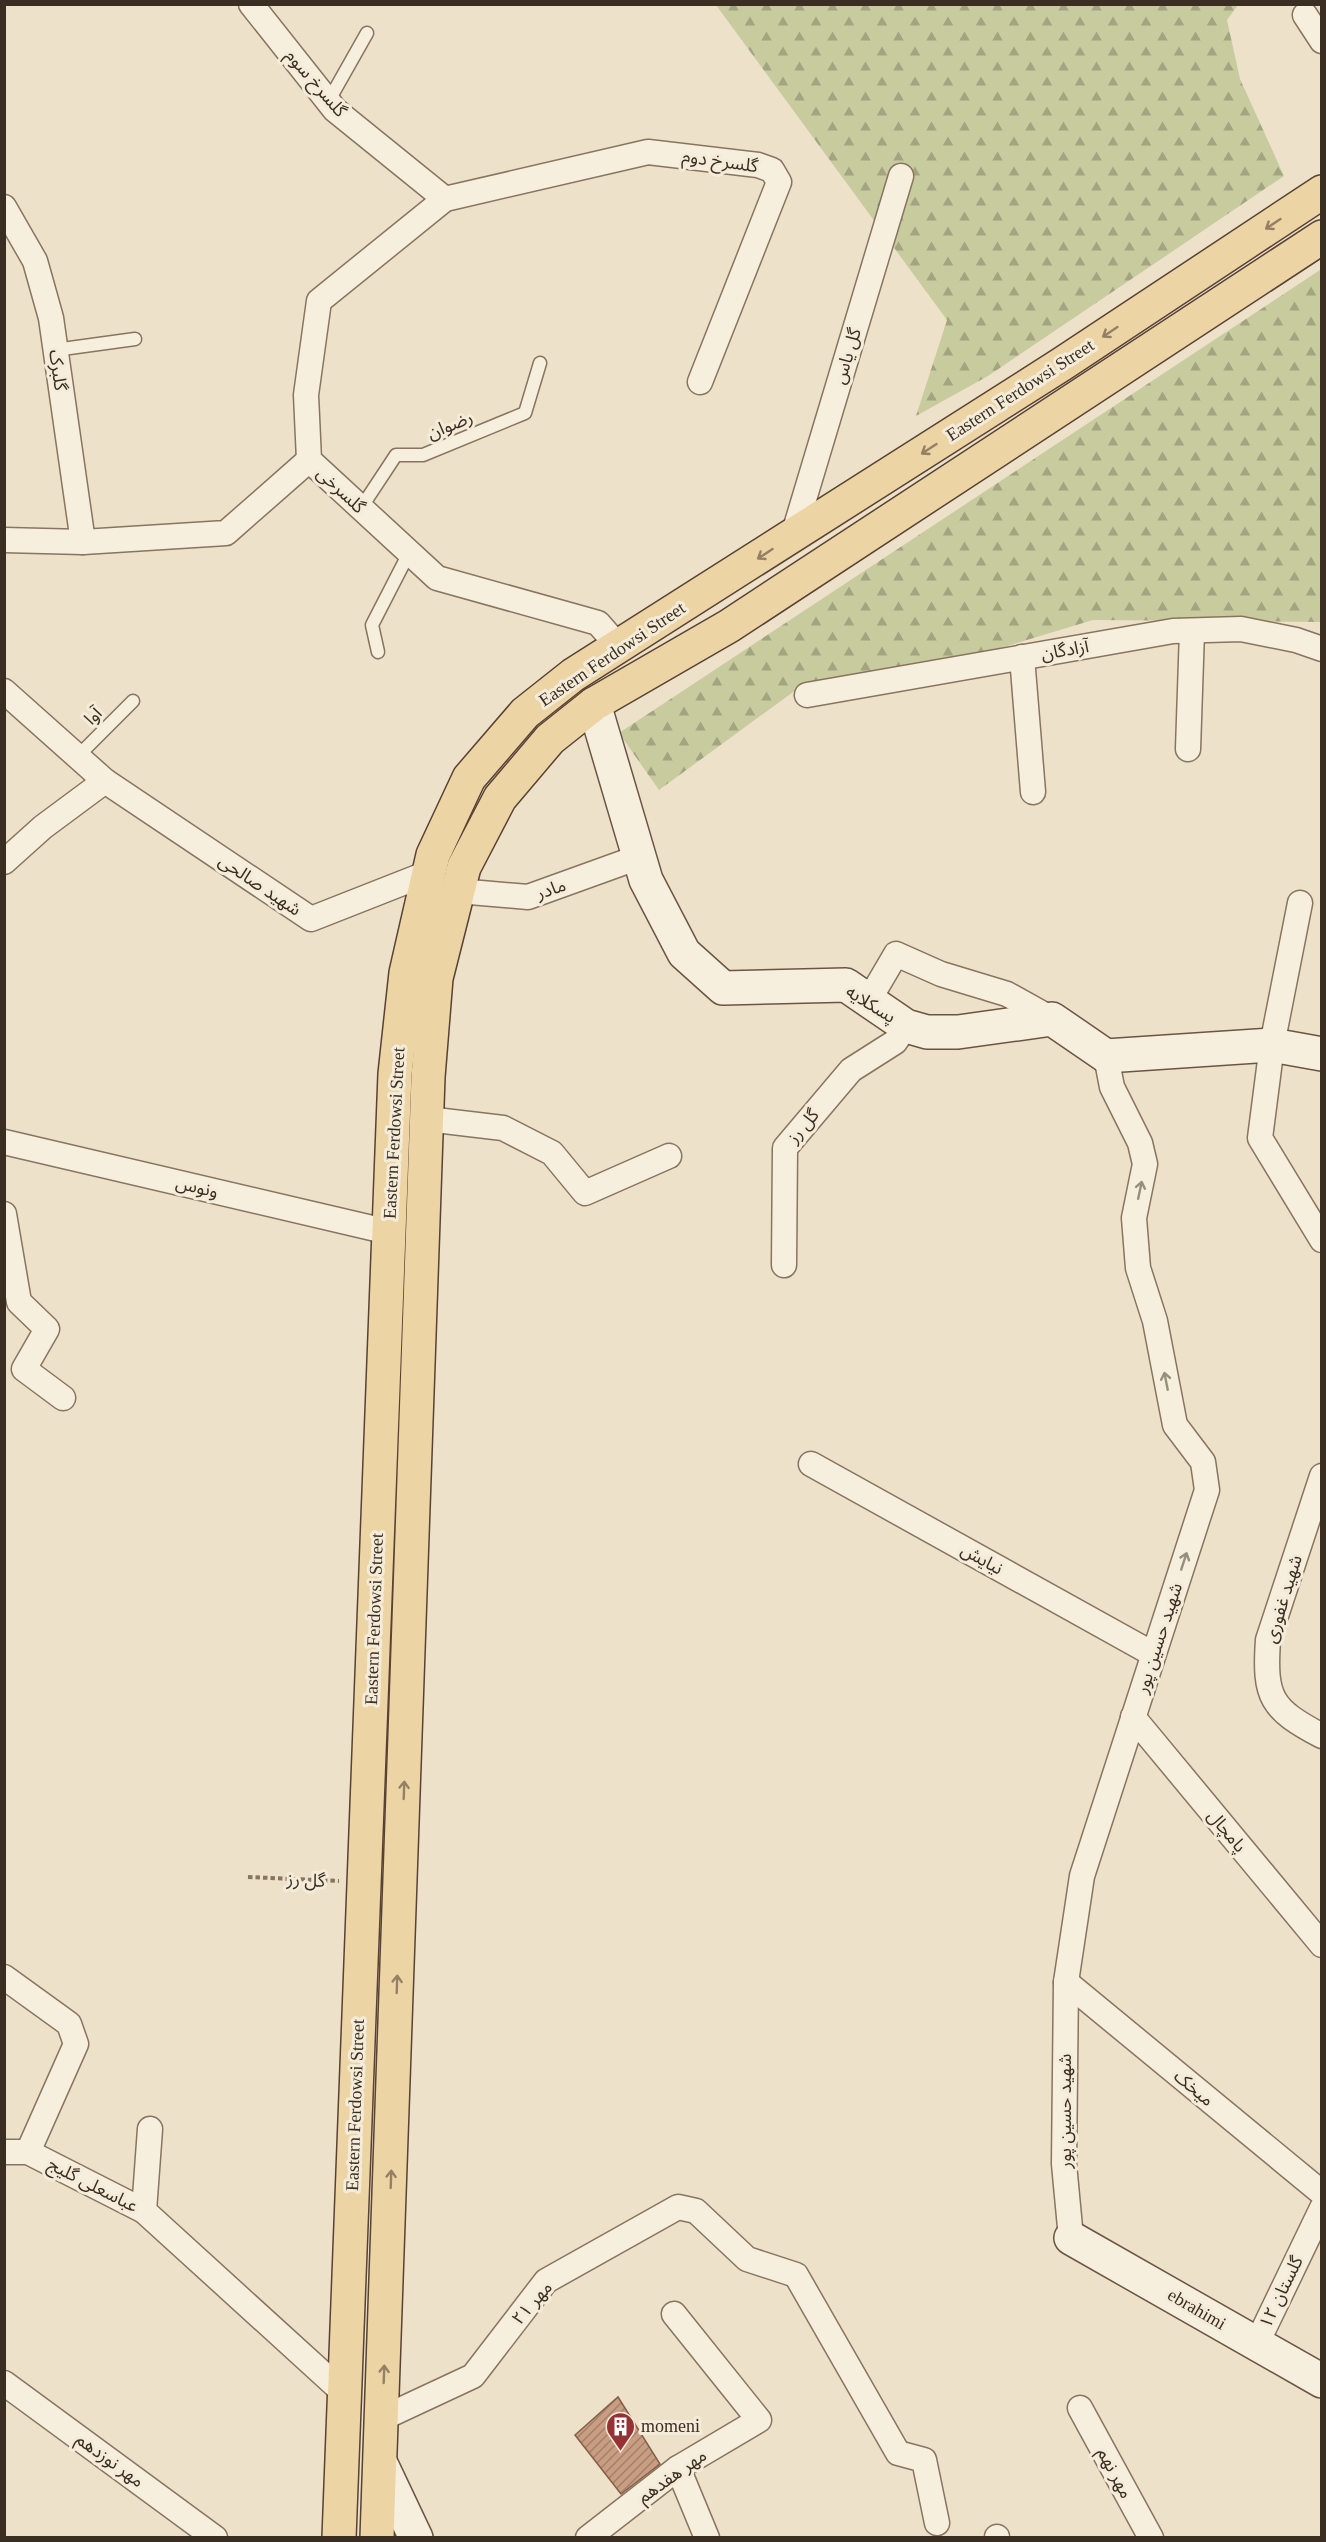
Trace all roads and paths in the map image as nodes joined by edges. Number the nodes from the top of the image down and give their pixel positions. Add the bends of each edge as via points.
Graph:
1 (251, 4) edge
2 (1305, 15) dead end
3 (367, 33) dead end
4 (1322, 41) edge
5 (328, 102) junction
6 (901, 176) dead end
7 (1322, 192) edge
8 (445, 199) junction
9 (4, 207) edge
10 (1322, 237) edge
11 (135, 339) dead end
12 (55, 350) junction
13 (540, 363) dead end
14 (1062, 363) junction
15 (700, 382) dead end
16 (1080, 395) junction
17 (309, 460) junction
18 (361, 508) junction
19 (793, 536) junction
20 (4, 540) edge
21 (83, 542) junction
22 (409, 553) junction
23 (1192, 631) junction
24 (619, 647) junction
25 (1322, 650) edge
26 (378, 652) dead end
27 (1022, 657) junction
28 (4, 691) edge
29 (807, 695) dead end
30 (133, 701) dead end
31 (594, 704) junction
32 (1188, 749) dead end
33 (78, 756) junction
34 (105, 781) junction
35 (1033, 792) dead end
36 (639, 857) junction
37 (4, 862) edge
38 (428, 873) junction
39 (458, 891) junction
40 (1300, 903) dead end
41 (868, 1000) junction
42 (1052, 1020) junction
43 (906, 1026) junction
44 (1272, 1045) junction
45 (1322, 1054) edge
46 (1106, 1056) junction
47 (427, 1119) junction
48 (4, 1142) edge
49 (669, 1156) dead end
50 (4, 1214) edge
51 (389, 1232) junction
52 (1322, 1240) edge
53 (784, 1264) dead end
54 (12, 1303) edge
55 (63, 1398) dead end
56 (811, 1464) dead end
57 (1322, 1476) edge
58 (1153, 1654) junction
59 (1133, 1717) junction
60 (1322, 1736) edge
61 (248, 1877) dead end
62 (364, 1882) junction
63 (1322, 1945) edge
64 (4, 1977) edge
65 (1066, 1982) junction
66 (150, 2129) dead end
67 (16, 2152) edge
68 (1322, 2193) edge
69 (1322, 2208) edge
70 (144, 2211) junction
71 (1071, 2238) joint
72 (674, 2314) dead end
73 (1257, 2343) junction
74 (1322, 2381) edge
75 (4, 2383) edge
76 (344, 2393) junction
77 (1080, 2408) dead end
78 (383, 2418) junction
79 (381, 2464) junction
80 (678, 2468) junction
81 (937, 2523) dead end
82 (215, 2538) edge
83 (339, 2538) edge
84 (377, 2538) edge
85 (416, 2538) edge
86 (588, 2538) edge
87 (707, 2538) edge
88 (1151, 2538) edge

1 - 5 street, گلسرخ سوم
2 - 4 street
3 - 5 lane
5 - 8 street, گلسرخ سوم
6 - 19 street, گل یاس
7 -> 14 main road, Eastern Ferdowsi Street
8 - 15 street, گلسرخ دوم via 648,152 772,170 779,182
8 - 17 street, گلسرخی via 319,302 306,395
9 - 12 street, گلبرک via 35,261 51,318
10 - 16 main road, Eastern Ferdowsi Street
11 - 12 lane
12 - 21 street, گلبرک
13 - 18 lane, رضوان via 525,414 423,455 396,455
14 - 16 main road
14 -> 19 main road, Eastern Ferdowsi Street
16 - 31 main road, Eastern Ferdowsi Street via 729,626
17 - 18 street, گلسرخی
17 - 21 street via 226,533
18 - 22 street, گلسرخی
19 -> 24 main road, Eastern Ferdowsi Street
20 - 21 street
22 - 24 street, گلسرخی via 437,578 598,623
22 - 26 lane via 372,625
23 - 25 street, آزادگان via 1241,629 1296,640
23 - 27 street, آزادگان
23 - 32 street
24 - 38 main road, Eastern Ferdowsi Street via 573,675 525,713 469,778
27 - 29 street, آزادگان
27 - 35 street
28 - 33 street, شهید صالحی
30 - 33 lane, آوا
31 - 36 street, پسکلایه
31 - 39 main road, Eastern Ferdowsi Street via 550,739 500,798 464,867
33 - 34 street, شهید صالحی
34 - 37 street
34 - 38 street, شهید صالحی via 311,919
36 - 39 street, مادر via 528,897
36 - 41 street, پسکلایه via 646,880 684,953 723,988 846,985
38 - 51 main road, Eastern Ferdowsi Street via 406,973 395,1074
39 - 47 main road, Eastern Ferdowsi Street via 436,978
40 - 44 street
41 - 42 street via 896,954 941,974 1007,994
41 - 43 street, پسکلایه
42 - 43 street, پسکلایه via 958,1032 927,1032
42 - 46 street
43 - 53 street, گل رز via 895,1042 851,1070 785,1148
44 - 45 street
44 - 46 street
44 - 52 street via 1260,1138
58 -> 46 street, شهید حسین پور via 1207,1490 1203,1462 1175,1425 1155,1321 1138,1268 1134,1218 1145,1164 1140,1143 1112,1087
47 - 49 street via 503,1128 552,1153 585,1193
78 -> 47 main road, Eastern Ferdowsi Street
48 - 51 street, ونوس
50 - 54 street
51 - 62 main road, Eastern Ferdowsi Street
54 - 55 street via 47,1329 24,1369
56 - 58 street, نیایش
57 - 60 street, شهید غفوری via 1268,1640 1267,1660 1268,1689 1281,1708 1290,1719
58 - 59 street, شهید حسین پور
59 - 63 street, پامچال
59 - 65 street, شهید حسین پور via 1082,1876
61 - 62 path, گل رز
62 - 76 main road, Eastern Ferdowsi Street
64 - 67 street, عباسعلی گلیج via 69,2024 76,2044
65 - 68 street, میخک
65 - 71 street, شهید حسین پور via 1064,2164
66 - 70 street
67 - 70 street, عباسعلی گلیج
69 - 73 street, گلستان ۱۲
70 - 76 street, عباسعلی گلیج
71 - 73 street, ebrahimi
72 - 80 street, مهر هفدهم via 759,2420
73 - 74 street, ebrahimi
75 - 82 street, مهر نوزدهم
76 - 83 main road, Eastern Ferdowsi Street
77 - 88 street, مهر نهم
78 - 79 main road, Eastern Ferdowsi Street
78 - 81 street, مهر ۲۱ via 473,2376 546,2282 678,2207 696,2211 747,2259 796,2275 898,2452 924,2460
79 - 84 main road, Eastern Ferdowsi Street
79 - 85 street
80 - 86 street, مهر هفدهم
80 - 87 street

